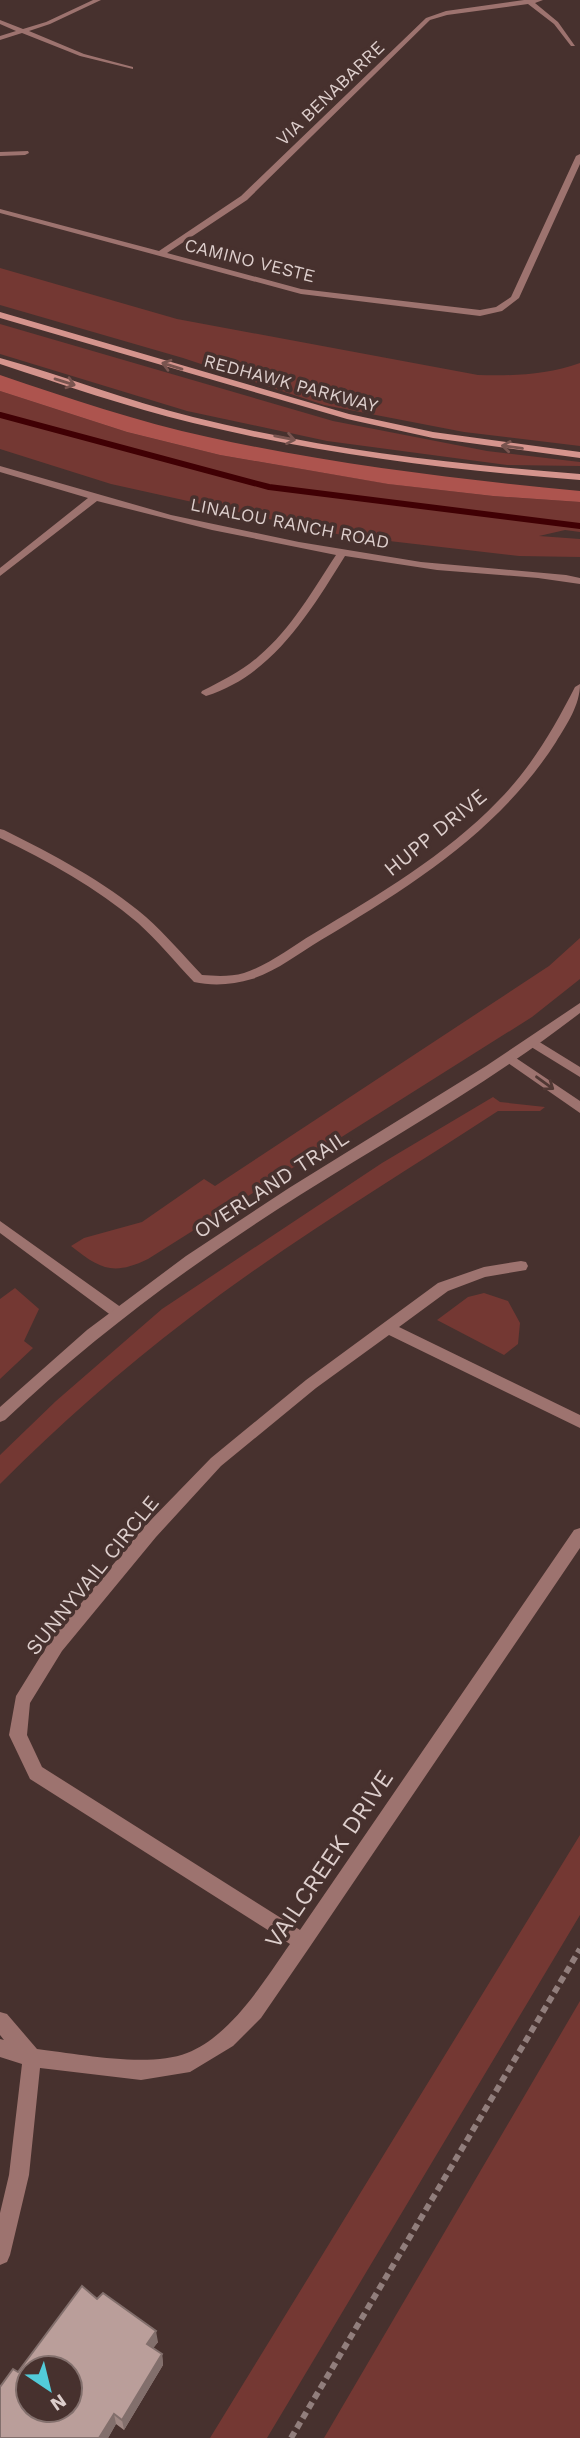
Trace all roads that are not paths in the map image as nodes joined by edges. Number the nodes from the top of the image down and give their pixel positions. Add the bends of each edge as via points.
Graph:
1 (98, 0) edge
2 (540, 0) edge
3 (528, 1) edge
4 (0, 22) edge
5 (22, 31) junction
6 (0, 38) edge
7 (573, 45) dead end
8 (131, 68) dead end
9 (26, 153) dead end
10 (0, 155) edge
11 (580, 156) edge
12 (0, 211) edge
13 (160, 254) junction
14 (0, 315) edge
15 (0, 361) edge
16 (580, 455) edge
17 (0, 469) edge
18 (580, 477) edge
19 (94, 498) junction
20 (342, 553) junction
21 (0, 573) edge
22 (580, 581) edge
23 (580, 687) edge
24 (206, 693) dead end
25 (565, 719) junction
26 (580, 723) edge
27 (0, 834) edge
28 (580, 1007) edge
29 (533, 1042) junction
30 (510, 1058) junction
31 (580, 1073) edge
32 (580, 1108) edge
33 (0, 1226) edge
34 (521, 1266) dead end
35 (117, 1312) junction
36 (386, 1328) junction
37 (0, 1416) edge
38 (580, 1422) edge
39 (580, 1535) edge
40 (303, 1942) junction
41 (0, 2021) edge
42 (0, 2048) edge
43 (32, 2058) junction
44 (0, 2255) edge

1 - 5 street
2 - 3 street, VIA BENABARRE
3 - 7 street via 556,23
3 - 13 street, VIA BENABARRE via 428,19 244,198
4 - 5 street
5 - 6 street
5 - 8 street
9 - 10 street
11 - 13 street, CAMINO VESTE via 514,298 497,311 460,311 301,291
12 - 13 street, CAMINO VESTE
16 -> 14 main road, REDHAWK PARKWAY via 433,435 347,416
15 -> 18 main road via 193,420 441,464
17 - 19 street, LINALOU RANCH ROAD
19 - 20 street, LINALOU RANCH ROAD via 221,530
19 - 21 street
20 - 22 street, LINALOU RANCH ROAD
20 - 24 street via 269,653
23 - 25 street, HUPP DRIVE
25 - 26 street
25 - 27 street, HUPP DRIVE via 491,816 417,874 255,974 223,981 198,979 158,934 104,893 54,860
28 - 29 street, OVERLAND TRAIL
29 - 30 street, OVERLAND TRAIL
29 - 31 street
30 -> 32 street
30 - 35 street, OVERLAND TRAIL
33 - 35 street
34 - 36 street, SUNNYVAIL CIRCLE via 484,1272 443,1287
35 - 37 street, OVERLAND TRAIL
36 - 38 street
36 - 40 street, SUNNYVAIL CIRCLE via 216,1462 150,1532 56,1646 22,1701 18,1735 36,1773
39 - 40 street, VAILCREEK DRIVE
40 - 43 street, VAILCREEK DRIVE via 254,2011 226,2039 190,2062 141,2070
41 - 43 street
42 - 43 street, VAILCREEK DRIVE
43 - 44 street via 19,2175

